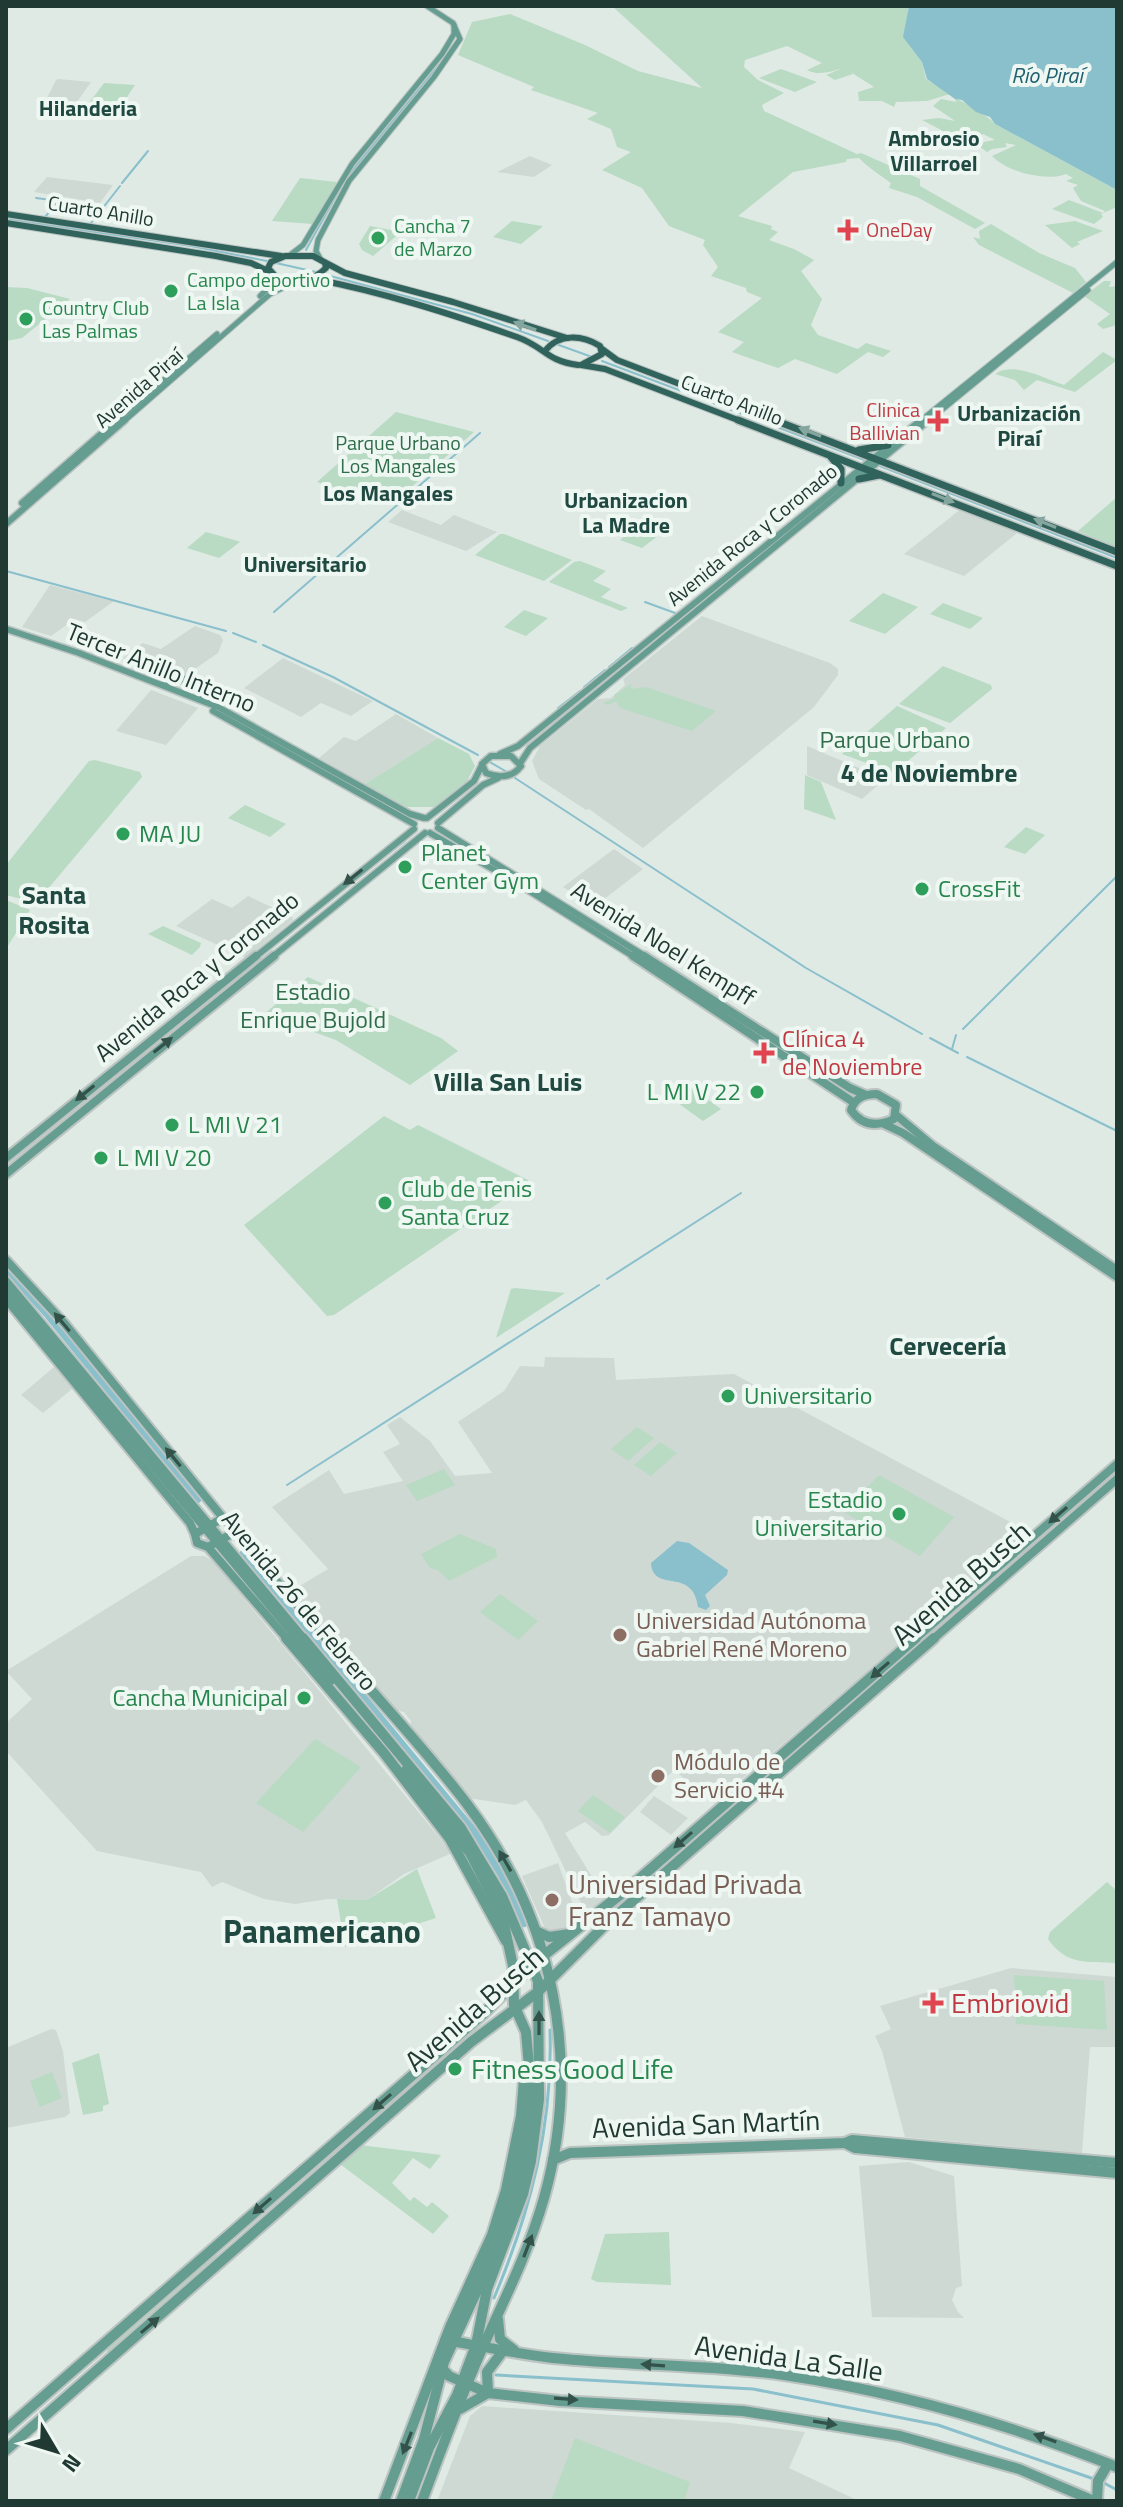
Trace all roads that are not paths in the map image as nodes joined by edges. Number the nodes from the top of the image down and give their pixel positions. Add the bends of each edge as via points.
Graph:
1 (427, 6) edge
2 (454, 25) junction
3 (451, 39) junction
4 (460, 40) junction
5 (6, 214) edge
6 (6, 223) edge
7 (287, 256) junction
8 (324, 264) junction
9 (1117, 265) edge
10 (270, 267) junction
11 (1102, 276) junction
12 (314, 278) junction
13 (297, 281) junction
14 (567, 338) junction
15 (547, 348) junction
16 (598, 355) junction
17 (580, 365) junction
18 (142, 403) junction
19 (888, 445) junction
20 (857, 450) junction
21 (822, 451) junction
22 (877, 459) junction
23 (867, 467) junction
24 (889, 476) junction
25 (56, 477) junction
26 (859, 479) junction
27 (841, 483) junction
28 (6, 517) edge
29 (6, 524) edge
30 (1117, 552) edge
31 (1117, 566) edge
32 (8, 632) edge
33 (190, 678) dead end
34 (202, 681) dead end
35 (159, 683) junction
36 (203, 704) junction
37 (257, 730) junction
38 (500, 754) junction
39 (521, 762) junction
40 (482, 764) junction
41 (315, 767) junction
42 (336, 773) junction
43 (504, 777) junction
44 (343, 784) junction
45 (366, 789) junction
46 (426, 818) junction
47 (438, 825) junction
48 (414, 826) junction
49 (428, 833) junction
50 (489, 862) junction
51 (511, 876) junction
52 (563, 912) junction
53 (588, 921) junction
54 (600, 936) junction
55 (645, 956) junction
56 (658, 972) junction
57 (688, 983) junction
58 (716, 1009) junction
59 (744, 1018) junction
60 (755, 1034) junction
61 (779, 1042) junction
62 (793, 1060) junction
63 (822, 1071) junction
64 (111, 1080) junction
65 (866, 1095) junction
66 (853, 1102) junction
67 (896, 1115) junction
68 (884, 1124) junction
69 (6, 1158) edge
70 (6, 1174) edge
71 (997, 1192) junction
72 (1066, 1242) junction
73 (1086, 1249) junction
74 (6, 1260) edge
75 (1116, 1272) edge
76 (6, 1281) edge
77 (6, 1289) edge
78 (6, 1299) edge
79 (1117, 1464) edge
80 (1117, 1479) edge
81 (223, 1518) junction
82 (208, 1526) junction
83 (235, 1532) junction
84 (195, 1534) junction
85 (216, 1543) junction
86 (980, 1582) junction
87 (991, 1589) junction
88 (383, 1741) junction
89 (774, 1761) junction
90 (397, 1769) junction
91 (784, 1769) junction
92 (631, 1886) junction
93 (613, 1917) junction
94 (537, 1932) junction
95 (575, 1932) junction
96 (508, 1945) junction
97 (545, 1957) junction
98 (512, 1963) junction
99 (533, 1964) junction
100 (550, 1980) junction
101 (513, 1984) junction
102 (539, 1991) junction
103 (494, 2003) junction
104 (516, 2009) junction
105 (461, 2034) junction
106 (471, 2042) junction
107 (527, 2047) junction
108 (845, 2143) junction
109 (555, 2147) junction
110 (525, 2148) junction
111 (570, 2153) junction
112 (321, 2155) junction
113 (553, 2160) junction
114 (1117, 2163) edge
115 (333, 2165) junction
116 (512, 2167) junction
117 (1117, 2173) edge
118 (516, 2186) junction
119 (229, 2235) junction
120 (240, 2246) junction
121 (215, 2247) junction
122 (227, 2258) junction
123 (498, 2318) junction
124 (449, 2341) junction
125 (103, 2345) junction
126 (480, 2346) junction
127 (503, 2351) junction
128 (522, 2354) junction
129 (112, 2358) junction
130 (85, 2360) junction
131 (439, 2366) junction
132 (98, 2370) junction
133 (68, 2375) junction
134 (465, 2384) junction
135 (78, 2387) junction
136 (53, 2388) junction
137 (488, 2393) junction
138 (65, 2399) junction
139 (456, 2413) junction
140 (6, 2429) edge
141 (6, 2450) edge
142 (1107, 2466) edge
143 (1094, 2497) edge
144 (384, 2501) edge
145 (401, 2501) edge
146 (409, 2501) edge
147 (422, 2501) edge

1 - 2 main road
2 - 3 main road
2 - 4 main road
3 - 4 main road
3 - 7 main road via 352,164 303,245
4 - 8 main road via 349,181 318,240 316,251
5 - 7 highway, Cuarto Anillo
6 - 10 highway
7 - 8 highway, Cuarto Anillo via 307,255
7 - 10 highway
8 - 12 highway
14 -> 8 highway
9 - 11 main road, Avenida Roca y Coronado
10 - 13 highway via 277,278
10 - 18 main road, Avenida Piraí via 271,283 264,293
11 - 19 main road, Avenida Roca y Coronado
11 - 22 main road, Avenida Roca y Coronado
12 - 13 highway
12 - 15 highway via 451,314
13 - 18 main road, Avenida Piraí via 270,294
14 - 15 highway
14 - 16 highway, Cuarto Anillo via 588,339
15 - 17 highway, Cuarto Anillo via 556,362
16 - 17 highway
20 -> 16 highway, Cuarto Anillo
17 - 21 highway, Cuarto Anillo via 605,369
18 - 25 main road, Avenida Piraí
19 - 20 highway
19 - 22 main road, Avenida Roca y Coronado
20 - 22 highway, Cuarto Anillo
21 - 23 highway, Cuarto Anillo
21 - 27 highway via 841,469
22 - 23 main road, Avenida Roca y Coronado
30 -> 22 highway, Cuarto Anillo
23 - 24 highway, Cuarto Anillo
23 - 26 main road, Avenida Roca y Coronado
23 - 27 main road, Avenida Roca y Coronado
24 - 26 highway
24 -> 31 highway, Cuarto Anillo
25 - 28 main road, Avenida Piraí
25 - 29 main road, Avenida Piraí
26 - 39 main road, Avenida Roca y Coronado via 530,748
27 - 38 main road, Avenida Roca y Coronado via 518,746
32 - 35 main road, Tercer Anillo Interno
32 - 36 main road, Tercer Anillo Interno
33 - 35 main road
34 - 36 main road
35 - 36 main road, Tercer Anillo Interno
36 - 37 main road, Tercer Anillo Interno
36 - 37 main road, Tercer Anillo Interno
37 - 41 main road, Tercer Anillo Interno
37 - 42 main road, Tercer Anillo Interno
38 - 39 main road
38 - 40 main road, Avenida Roca y Coronado
39 - 43 main road, Avenida Roca y Coronado via 518,772
40 - 43 main road via 490,775
40 - 46 main road via 474,781
41 - 42 main road
41 - 44 main road, Tercer Anillo Interno
42 - 45 main road, Tercer Anillo Interno
43 - 47 main road via 483,785
44 - 45 main road
44 - 48 main road, Tercer Anillo Interno
45 - 46 main road, Tercer Anillo Interno
46 - 47 main road, Tercer Anillo Interno
46 - 48 main road, Avenida Roca y Coronado
47 - 49 main road, Avenida Roca y Coronado
47 - 50 main road, Avenida Noel Kempff
48 - 49 main road, Tercer Anillo Interno
48 -> 64 main road, Avenida Roca y Coronado
49 - 50 main road, Avenida Noel Kempff
64 -> 49 main road, Avenida Roca y Coronado
50 - 51 main road, Avenida Noel Kempff
51 - 52 main road, Avenida Noel Kempff
51 - 53 main road, Avenida Noel Kempff
52 - 53 main road
52 - 54 main road, Avenida Noel Kempff
53 - 54 main road
53 - 55 main road, Avenida Noel Kempff
54 - 56 main road, Avenida Noel Kempff
55 - 56 main road
55 - 57 main road, Avenida Noel Kempff
56 - 57 main road
56 - 58 main road, Avenida Noel Kempff
57 - 59 main road, Avenida Noel Kempff
58 - 59 main road
58 - 60 main road, Avenida Noel Kempff
59 - 60 main road
59 - 61 main road, Avenida Noel Kempff
60 - 62 main road, Avenida Noel Kempff
61 - 62 main road
61 - 63 main road, Avenida Noel Kempff
62 - 63 main road
62 - 66 main road, Avenida Noel Kempff
63 - 65 main road, Avenida Noel Kempff
64 -> 69 main road, Avenida Roca y Coronado
64 - 70 main road, Avenida Roca y Coronado
65 - 66 main road
65 - 67 main road via 888,1098 896,1105
66 - 68 main road via 851,1110 858,1119
67 - 68 main road
67 - 71 main road
68 - 71 main road
71 - 72 main road
71 - 73 main road
72 - 73 main road
72 - 75 main road
73 - 75 main road
81 -> 74 main road, Avenida 26 de Febrero
76 - 82 main road, Avenida 26 de Febrero
77 - 82 main road, Avenida 26 de Febrero
78 - 84 main road, Avenida 26 de Febrero
79 -> 86 main road, Avenida Busch
80 - 87 main road, Avenida Busch
81 - 82 main road
81 - 83 main road, Avenida 26 de Febrero
82 - 84 main road
82 - 85 main road, Avenida 26 de Febrero
83 - 85 main road
94 -> 83 main road, Avenida 26 de Febrero via 513,1877 466,1803
84 - 85 main road, Avenida 26 de Febrero via 197,1543
85 - 88 main road, Avenida 26 de Febrero
85 - 90 main road, Avenida 26 de Febrero
85 - 99 main road, Avenida 26 de Febrero via 461,1828 502,1896
86 - 87 main road
86 -> 89 main road, Avenida Busch
87 - 91 main road, Avenida Busch
88 - 90 main road
88 - 96 main road, Avenida 26 de Febrero via 470,1853 496,1900
89 - 91 main road
89 -> 92 main road, Avenida Busch
90 - 96 main road, Avenida 26 de Febrero via 464,1861
91 - 93 main road, Avenida Busch
92 - 93 main road via 635,1895
92 - 95 main road, Avenida Busch
93 - 100 main road, Avenida Busch
94 - 95 main road via 554,1937
94 - 97 main road, Avenida 26 de Febrero
95 - 97 main road, Avenida Busch
96 - 98 main road, Avenida 26 de Febrero
97 - 99 main road, Avenida Busch
97 - 100 main road, Avenida 26 de Febrero
98 - 101 main road, Avenida 26 de Febrero
98 - 103 main road via 509,1980
99 - 101 main road, Avenida Busch
99 - 102 main road, Avenida 26 de Febrero
100 - 102 main road, Avenida Busch
100 - 109 main road, Avenida 26 de Febrero via 561,2073
101 - 103 main road, Avenida Busch
101 - 104 main road, Avenida 26 de Febrero
102 - 104 main road, Avenida Busch
126 -> 102 main road, Avenida 26 de Febrero via 487,2289 531,2161 539,2099
103 - 105 main road, Avenida Busch
104 - 106 main road, Avenida Busch
104 - 107 main road, Avenida 26 de Febrero
105 - 106 main road via 469,2035
105 -> 112 main road, Avenida Busch
106 - 115 main road, Avenida Busch
107 - 110 main road via 531,2089
107 - 116 main road
108 - 111 main road, Avenida San Martín
108 - 114 main road, Avenida San Martín via 908,2143
108 - 117 main road, Avenida San Martín
109 - 111 main road, Avenida San Martín
109 - 113 main road, Avenida 26 de Febrero
110 - 116 main road
110 - 118 main road
111 - 113 main road, Avenida San Martín
112 - 115 main road via 324,2163
112 -> 119 main road, Avenida Busch
123 -> 113 main road, Avenida 26 de Febrero via 532,2235
115 - 120 main road, Avenida Busch
116 - 118 main road
116 - 124 main road via 492,2235
118 - 124 main road via 502,2233
119 - 120 main road via 230,2242
119 - 121 main road, Avenida Busch
120 - 122 main road, Avenida Busch
121 - 122 main road
121 - 125 main road, Avenida Busch
129 -> 122 main road, Avenida Busch
123 - 126 main road, Avenida 26 de Febrero
123 - 128 main road via 500,2339
124 - 126 main road, Avenida La Salle
124 - 131 main road
125 - 129 main road via 104,2356
125 - 130 main road, Avenida Busch
126 - 127 main road, Avenida La Salle
126 - 134 main road
127 - 128 main road, Avenida La Salle
127 - 137 main road via 487,2372
142 -> 128 main road, Avenida La Salle via 976,2414 866,2390 781,2375
129 - 132 main road, Avenida Busch
130 - 132 main road via 95,2361
130 - 133 main road, Avenida Busch
131 - 134 main road
131 -> 144 main road
131 - 145 main road via 424,2439
132 - 135 main road, Avenida Busch
133 - 135 main road
133 - 136 main road, Avenida Busch
134 - 137 main road
134 - 139 main road
134 - 146 main road via 429,2448
135 - 138 main road, Avenida Busch
136 - 138 main road via 61,2388
136 - 140 main road, Avenida Busch
137 - 139 main road
137 -> 143 main road via 778,2415 862,2429 924,2440
138 - 141 main road, Avenida Busch
139 - 147 main road
142 - 143 main road

